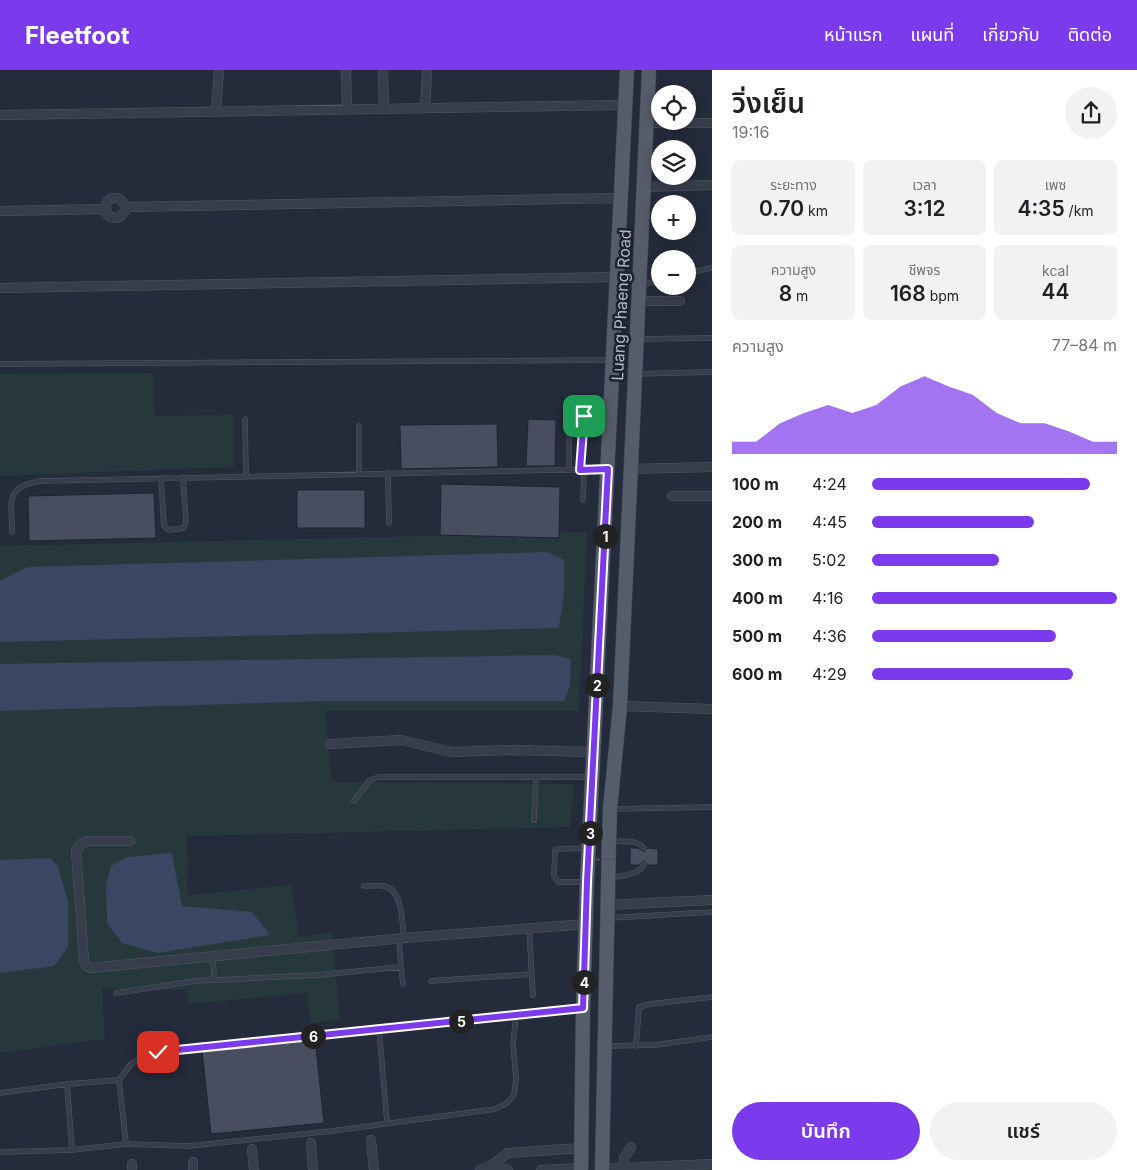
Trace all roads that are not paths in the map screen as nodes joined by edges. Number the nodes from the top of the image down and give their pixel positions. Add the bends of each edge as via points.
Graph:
1 (219, 70) edge
2 (346, 70) edge
3 (383, 70) edge
4 (427, 70) edge
5 (627, 70) edge
6 (649, 70) edge
7 (625, 105) junction
8 (425, 108) junction
9 (384, 109) junction
10 (347, 110) junction
11 (216, 112) junction
12 (0, 115) edge
13 (712, 122) edge
14 (647, 123) junction
15 (712, 185) edge
16 (644, 187) junction
17 (621, 198) junction
18 (126, 208) junction
19 (106, 209) junction
20 (0, 211) edge
21 (712, 268) edge
22 (696, 272) edge
23 (617, 277) junction
24 (651, 282) edge
25 (639, 285) junction
26 (0, 288) edge
27 (638, 301) junction
28 (680, 301) dead end
29 (712, 338) edge
30 (637, 339) junction
31 (613, 360) junction
32 (0, 364) edge
33 (712, 372) edge
34 (635, 374) junction
35 (584, 416) dead end
36 (245, 419) dead end
37 (569, 422) dead end
38 (358, 426) dead end
39 (712, 467) edge
40 (608, 469) junction
41 (631, 469) junction
42 (569, 470) junction
43 (582, 470) junction
44 (359, 474) junction
45 (388, 474) junction
46 (246, 476) junction
47 (183, 477) junction
48 (162, 478) junction
49 (672, 496) dead end
50 (712, 496) edge
51 (583, 500) dead end
52 (389, 523) dead end
53 (12, 532) dead end
54 (620, 706) junction
55 (712, 709) edge
56 (330, 744) dead end
57 (594, 752) junction
58 (536, 777) junction
59 (592, 777) junction
60 (354, 801) dead end
61 (712, 807) edge
62 (610, 809) junction
63 (534, 820) dead end
64 (130, 841) dead end
65 (609, 841) junction
66 (589, 848) junction
67 (644, 848) dead end
68 (644, 865) dead end
69 (608, 878) junction
70 (587, 882) junction
71 (364, 886) dead end
72 (712, 900) edge
73 (606, 912) junction
74 (712, 912) edge
75 (587, 924) junction
76 (528, 928) junction
77 (401, 938) junction
78 (213, 957) junction
79 (401, 967) junction
80 (532, 974) junction
81 (214, 979) junction
82 (431, 981) dead end
83 (403, 984) dead end
84 (116, 993) dead end
85 (533, 995) dead end
86 (712, 997) edge
87 (583, 1008) junction
88 (516, 1016) junction
89 (379, 1029) junction
90 (712, 1037) edge
91 (604, 1046) junction
92 (636, 1046) junction
93 (119, 1080) junction
94 (67, 1084) junction
95 (0, 1093) edge
96 (387, 1122) junction
97 (371, 1140) dead end
98 (311, 1143) dead end
99 (126, 1144) junction
100 (631, 1147) dead end
101 (580, 1148) junction
102 (252, 1149) dead end
103 (72, 1150) junction
104 (0, 1152) edge
105 (712, 1164) edge
106 (492, 1165) junction
107 (581, 1169) edge
108 (623, 1169) junction
109 (640, 1169) edge
110 (254, 1170) edge
111 (314, 1170) edge
112 (374, 1170) edge
113 (481, 1170) edge
114 (508, 1170) edge
115 (540, 1170) edge
116 (552, 1170) edge
117 (602, 1170) edge

1 - 11 street
2 - 10 street
3 - 9 street
4 - 8 street
5 - 7 main road, Luang Phaeng Road
6 - 14 main road, Luang Phaeng Road
7 - 8 street
7 - 17 main road, Luang Phaeng Road
8 - 9 street
9 - 10 street
10 - 11 street
11 - 12 street
13 - 14 street
14 - 16 main road, Luang Phaeng Road
15 - 16 street
16 - 25 main road, Luang Phaeng Road
17 - 18 street
17 - 23 main road, Luang Phaeng Road
18 - 19 street via 121,216 114,218
18 - 19 street via 123,201 115,198 109,200
19 - 20 street
21 - 22 lane
23 - 26 street
23 - 31 main road, Luang Phaeng Road
24 - 25 lane
25 - 27 main road, Luang Phaeng Road
27 - 28 street
27 - 30 main road, Luang Phaeng Road
29 - 30 lane
30 - 34 main road, Luang Phaeng Road
31 - 32 lane
31 - 40 main road, Luang Phaeng Road
33 - 34 lane
34 - 41 main road, Luang Phaeng Road
35 - 43 lane
36 - 46 lane
37 - 42 lane
38 - 44 lane
39 - 41 street
40 - 43 lane
40 - 57 main road, Luang Phaeng Road
41 - 54 main road, Luang Phaeng Road
42 - 43 lane
42 - 45 lane
43 - 51 lane
44 - 45 lane
44 - 46 lane
45 - 52 lane
46 - 47 lane
47 - 48 lane
47 - 48 lane via 186,522 179,530 168,530 164,526
48 - 53 lane via 28,483 13,493
49 - 50 street
54 - 55 street
54 - 62 main road, Luang Phaeng Road
56 - 57 street via 401,740 452,752
57 - 59 main road, Luang Phaeng Road
58 - 59 lane
58 - 60 lane via 379,777 370,780
58 - 63 lane
59 - 66 main road, Luang Phaeng Road
61 - 62 lane
62 - 65 main road, Luang Phaeng Road
64 - 78 street via 87,841 76,850 86,966 96,968
65 - 67 lane via 636,842
65 - 69 main road, Luang Phaeng Road
66 - 70 main road, Luang Phaeng Road
66 - 70 lane via 558,849 554,854 555,879 558,882
68 - 69 lane via 637,872
69 - 73 main road, Luang Phaeng Road
70 - 75 main road, Luang Phaeng Road
71 - 77 lane via 386,886 393,890 401,911
72 - 73 street
73 - 74 lane
73 - 91 main road, Luang Phaeng Road
75 - 76 street
75 - 87 main road, Luang Phaeng Road
76 - 77 street
76 - 80 lane
77 - 78 street
77 - 79 lane
78 - 81 lane
79 - 81 lane via 317,975
79 - 83 lane
80 - 82 lane
80 - 85 lane
81 - 84 lane
86 - 92 lane via 639,1007
87 - 88 lane
87 - 101 main road, Luang Phaeng Road
88 - 89 lane
88 - 96 lane via 512,1044 516,1078 514,1095 507,1103 495,1109
89 - 93 lane via 158,1052 131,1064
89 - 96 lane
90 - 92 lane
91 - 92 lane
91 - 117 main road, Luang Phaeng Road
93 - 94 lane
93 - 99 lane
94 - 95 lane
94 - 103 lane
96 - 99 lane via 189,1146
97 - 112 street
98 - 111 street
99 - 103 lane
100 - 108 street via 625,1155
101 - 106 street via 508,1153
101 - 107 main road, Luang Phaeng Road
102 - 110 street
103 - 104 lane
105 - 109 street
106 - 113 street
106 - 114 street
107 - 116 street
108 - 109 street
108 - 117 street
115 - 116 street

